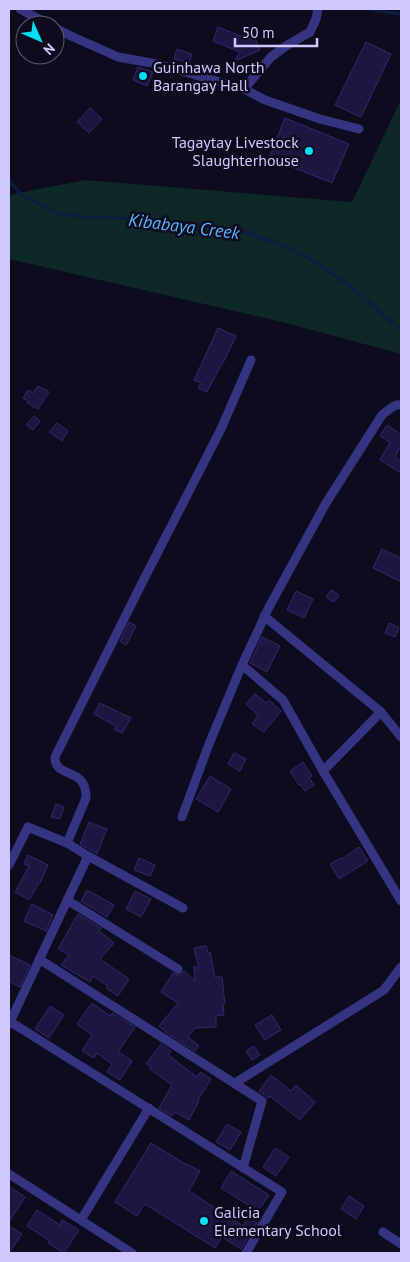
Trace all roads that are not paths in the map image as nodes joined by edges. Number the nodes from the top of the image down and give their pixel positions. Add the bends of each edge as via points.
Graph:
1 (20, 9) edge
2 (318, 9) edge
3 (31, 15) edge
4 (65, 33) edge
5 (244, 88) junction
6 (359, 129) dead end
7 (252, 360) dead end
8 (401, 406) edge
9 (264, 616) junction
10 (242, 665) junction
11 (381, 712) junction
12 (401, 737) edge
13 (323, 771) junction
14 (182, 817) dead end
15 (68, 843) junction
16 (88, 856) junction
17 (9, 866) edge
18 (68, 900) junction
19 (401, 901) edge
20 (183, 908) dead end
21 (39, 959) junction
22 (401, 967) edge
23 (178, 969) dead end
24 (9, 1022) edge
25 (235, 1083) junction
26 (149, 1108) junction
27 (243, 1168) junction
28 (9, 1174) edge
29 (81, 1220) junction
30 (383, 1232) dead end
31 (401, 1244) edge
32 (132, 1253) edge
33 (246, 1253) edge

1 - 3 street
2 - 5 street via 310,32 271,57
4 - 5 street via 118,56
5 - 6 street via 265,100
7 - 15 street via 221,430 55,757 57,766 78,777 86,792
8 - 9 street via 395,405 382,415 326,503
9 - 10 street
9 - 11 street
10 - 13 street via 283,700
10 - 14 street
11 - 12 street
11 - 13 street
13 - 19 street
15 - 16 street
15 - 17 street via 28,827
16 - 18 street
16 - 20 street
18 - 21 street
18 - 23 street
21 - 24 street
21 - 25 street
22 - 25 street via 384,990
24 - 26 street
25 - 27 street via 262,1101
26 - 27 street
26 - 29 street
27 - 33 street via 282,1192
28 - 29 street
29 - 32 street
30 - 31 street

